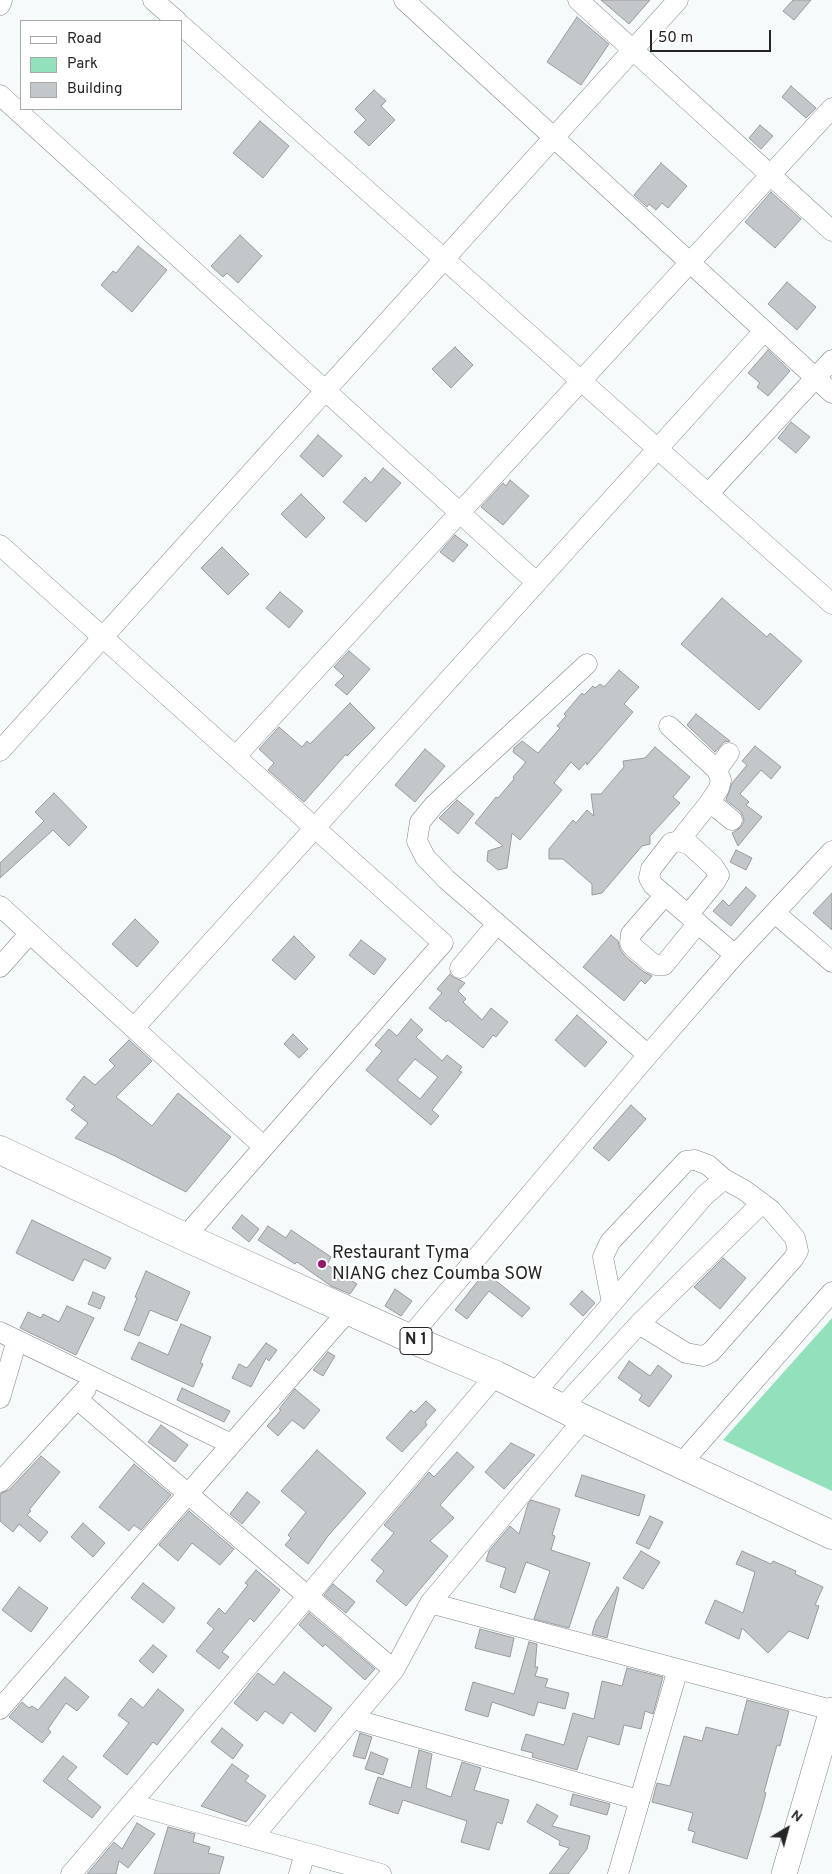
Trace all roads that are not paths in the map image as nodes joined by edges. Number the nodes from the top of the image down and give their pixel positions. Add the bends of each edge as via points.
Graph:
1 (2, 0) edge
2 (153, 0) edge
3 (404, 0) edge
4 (578, 0) edge
5 (678, 0) edge
6 (0, 5) edge
7 (176, 20) edge
8 (182, 26) edge
9 (633, 50) junction
10 (0, 95) edge
11 (832, 108) edge
12 (554, 138) junction
13 (770, 175) junction
14 (832, 231) edge
15 (444, 259) junction
16 (690, 262) junction
17 (764, 331) junction
18 (832, 360) edge
19 (815, 378) junction
20 (581, 380) junction
21 (325, 390) junction
22 (832, 393) edge
23 (658, 448) junction
24 (708, 494) junction
25 (460, 513) junction
26 (0, 545) edge
27 (536, 582) junction
28 (832, 603) edge
29 (102, 637) junction
30 (588, 664) dead end
31 (669, 726) dead end
32 (0, 751) edge
33 (729, 753) dead end
34 (236, 756) junction
35 (717, 770) junction
36 (710, 802) junction
37 (732, 820) dead end
38 (315, 828) junction
39 (680, 841) junction
40 (832, 851) edge
41 (665, 894) junction
42 (0, 906) edge
43 (775, 913) junction
44 (693, 919) junction
45 (497, 924) junction
46 (30, 934) junction
47 (735, 955) junction
48 (832, 962) edge
49 (0, 967) edge
50 (460, 968) dead end
51 (134, 1028) junction
52 (648, 1054) junction
53 (264, 1147) junction
54 (0, 1150) edge
55 (724, 1179) junction
56 (762, 1203) junction
57 (185, 1237) junction
58 (832, 1292) edge
59 (612, 1303) junction
60 (348, 1310) junction
61 (639, 1324) junction
62 (9, 1336) edge
63 (409, 1338) junction
64 (496, 1375) junction
65 (96, 1378) junction
66 (534, 1394) junction
67 (0, 1398) edge
68 (77, 1399) junction
69 (573, 1414) junction
70 (231, 1444) junction
71 (680, 1465) junction
72 (0, 1482) edge
73 (188, 1494) junction
74 (832, 1535) edge
75 (308, 1596) junction
76 (430, 1603) junction
77 (678, 1669) junction
78 (394, 1670) junction
79 (0, 1709) edge
80 (832, 1710) edge
81 (353, 1718) junction
82 (639, 1800) junction
83 (131, 1804) junction
84 (252, 1838) junction
85 (305, 1853) junction
86 (71, 1874) edge
87 (299, 1874) edge
88 (381, 1874) edge
89 (618, 1874) edge
90 (784, 1874) edge

1 - 6 street
2 - 7 street
3 - 12 street
4 - 9 street
5 - 9 street
8 - 15 street
9 - 12 street
9 - 13 street
10 - 21 street
11 - 13 street
12 - 15 street
12 - 16 street
13 - 14 street
13 - 16 street
15 - 20 street
15 - 21 street
16 - 17 street
16 - 20 street
17 - 19 street
17 - 23 street
18 - 19 street
19 - 22 street
19 - 24 street
20 - 23 street
20 - 25 street
21 - 25 street
21 - 29 street
23 - 24 street
23 - 27 street
24 - 28 street
25 - 27 street
25 - 34 street
26 - 29 street
27 - 38 street
29 - 32 street
29 - 34 street
30 - 45 street via 434,804 420,822 417,841 425,858
31 - 35 street
33 - 35 street
34 - 38 street
35 - 36 street via 721,780
36 - 37 street
36 - 39 street
38 - 51 street
38 - 53 street via 443,943
39 - 41 street via 671,843 651,868 649,878
39 - 44 street via 696,850 718,875
40 - 43 street
41 - 44 street
41 - 44 street via 631,934 633,947 656,966 664,966
42 - 46 street
43 - 47 street
43 - 48 street
44 - 47 street
45 - 50 street
45 - 52 street
46 - 49 street
46 - 51 street
47 - 52 street
51 - 53 street
52 - 63 street
53 - 57 street
54 - 57 highway, N 1
55 - 56 street
55 - 59 street via 705,1195
55 - 59 street via 708,1165 695,1160 686,1162 610,1242 603,1257
56 - 61 street
56 - 61 street via 795,1238 798,1250 712,1352 703,1356 686,1353
57 - 60 highway, N 1
58 - 71 street
59 - 66 street
60 - 63 highway, N 1
60 - 70 street
61 - 69 street
62 - 65 street
62 - 67 street
63 - 64 highway, N 1
64 - 66 highway, N 1
64 - 75 street
65 - 68 street
65 - 70 street
66 - 69 highway, N 1
68 - 72 street
68 - 73 street
69 - 71 highway, N 1
69 - 76 street
70 - 73 street
71 - 74 highway, N 1
73 - 75 street
73 - 79 street
75 - 78 street
75 - 83 street
76 - 77 street
76 - 78 street
77 - 80 street
77 - 82 street
78 - 81 street
80 - 90 main road
81 - 82 street
81 - 84 street
82 - 89 street
83 - 84 street
83 - 86 street
84 - 85 street
85 - 87 street
85 - 88 street

